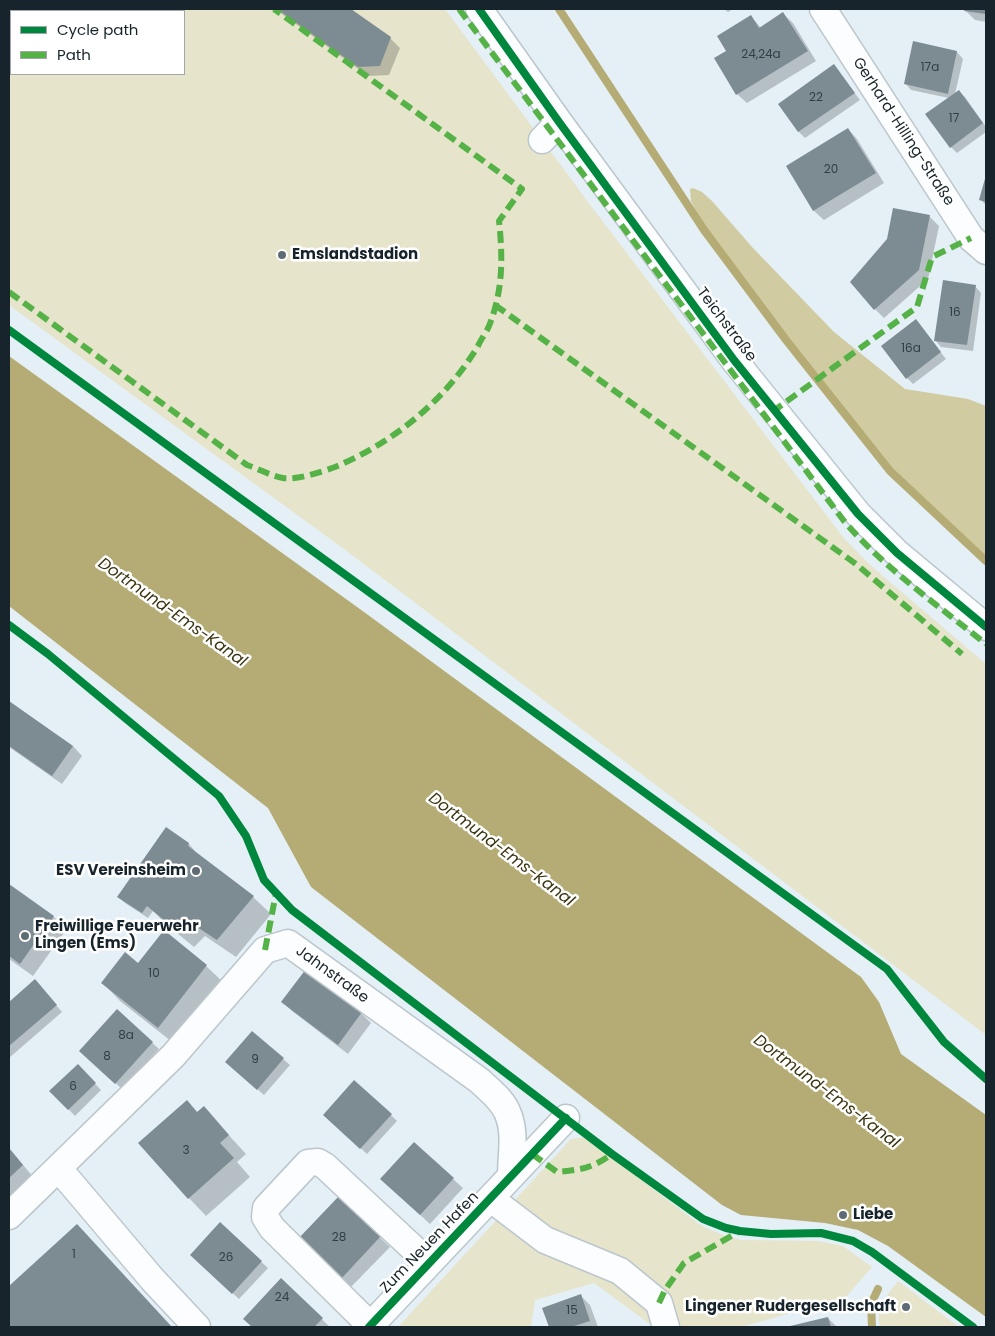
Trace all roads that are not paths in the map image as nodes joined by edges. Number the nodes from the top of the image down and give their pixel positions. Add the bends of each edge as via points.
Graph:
1 (479, 9) edge
2 (823, 9) edge
3 (986, 251) edge
4 (986, 627) edge
5 (566, 1118) road end
6 (59, 1169) junction
7 (511, 1176) junction
8 (491, 1199) junction
9 (9, 1216) edge
10 (429, 1264) junction
11 (370, 1326) edge
12 (197, 1327) edge
13 (666, 1327) edge

1 - 4 street, Teichstraße via 551,131 858,514 898,553
2 - 3 street, Gerhard-Hilling-Straße via 971,238
5 - 7 street, Zum Neuen Hafen
6 - 7 street, Jahnstraße via 172,1056 266,950 288,943 498,1097 508,1113 512,1132
6 - 9 street, Jahnstraße
6 - 12 street
7 - 8 street, Zum Neuen Hafen
8 - 10 street, Zum Neuen Hafen
8 - 13 street via 545,1240 620,1271 659,1303
10 - 11 street, Zum Neuen Hafen
10 - 11 street via 325,1166 318,1162 308,1163 266,1208 265,1217 272,1228

